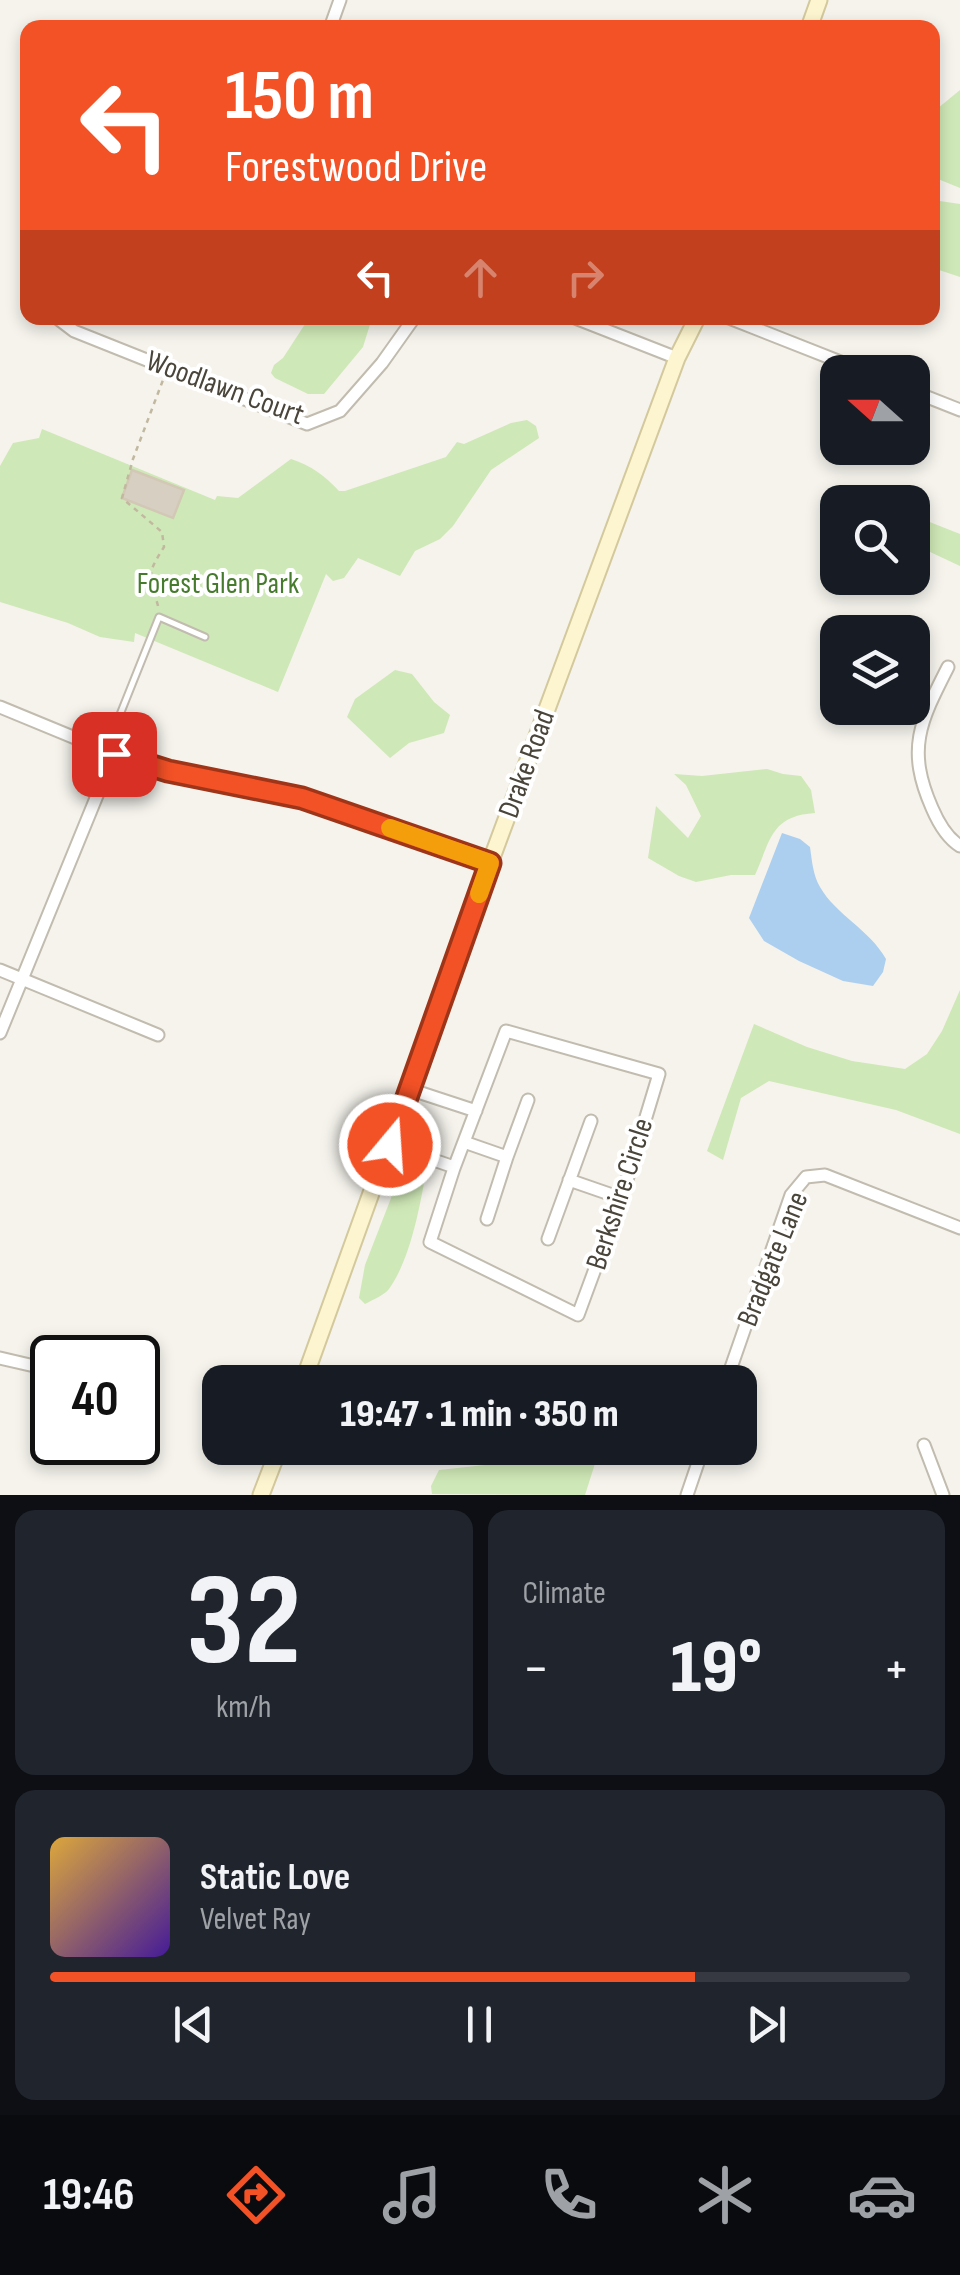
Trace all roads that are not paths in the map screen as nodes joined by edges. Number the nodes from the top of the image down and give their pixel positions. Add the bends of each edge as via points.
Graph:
1 (66, 325) edge
2 (409, 325) edge
3 (593, 325) edge
4 (694, 325) edge
5 (747, 325) edge
6 (823, 355) edge
7 (677, 358) junction
8 (930, 398) edge
9 (960, 410) edge
10 (206, 636) dead end
11 (948, 667) dead end
12 (0, 707) edge
13 (114, 754) junction
14 (960, 846) edge
15 (490, 863) junction
16 (0, 970) edge
17 (22, 978) junction
18 (0, 1034) edge
19 (158, 1035) dead end
20 (408, 1089) junction
21 (528, 1100) dead end
22 (476, 1111) junction
23 (590, 1121) dead end
24 (464, 1142) junction
25 (390, 1145) junction
26 (507, 1157) junction
27 (454, 1166) junction
28 (569, 1180) junction
29 (621, 1198) junction
30 (486, 1220) dead end
31 (960, 1228) edge
32 (548, 1239) dead end
33 (0, 1358) edge
34 (30, 1365) dead end
35 (309, 1365) edge
36 (732, 1365) edge
37 (924, 1445) dead end
38 (273, 1465) edge
39 (698, 1465) edge
40 (262, 1495) edge
41 (687, 1495) edge
42 (944, 1495) edge

1 - 2 street, Woodlawn Court via 307,424 340,411
3 - 7 street
4 - 7 street, Drake Road
5 - 6 street
7 - 15 street, Drake Road
8 - 9 street
10 - 13 lane via 160,617 115,728
11 - 14 street via 930,702 917,757 938,821
12 - 13 street
13 - 15 street via 302,798
13 - 17 street
15 - 20 street, Drake Road
16 - 17 street
17 - 18 street
17 - 19 street
20 - 22 street
20 - 25 street, Drake Road
21 - 26 street
22 - 24 street
22 - 29 street, Berkshire Circle via 506,1032 659,1074
23 - 28 street
24 - 26 street
24 - 27 street
25 - 27 street
25 - 35 street, Drake Road
26 - 30 street
27 - 29 street, Berkshire Circle via 430,1242 578,1315
28 - 29 street
28 - 32 street
31 - 36 street, Bradgate Lane via 825,1175 806,1177 791,1195
33 - 34 street
37 - 42 street
38 - 40 street
39 - 41 street

